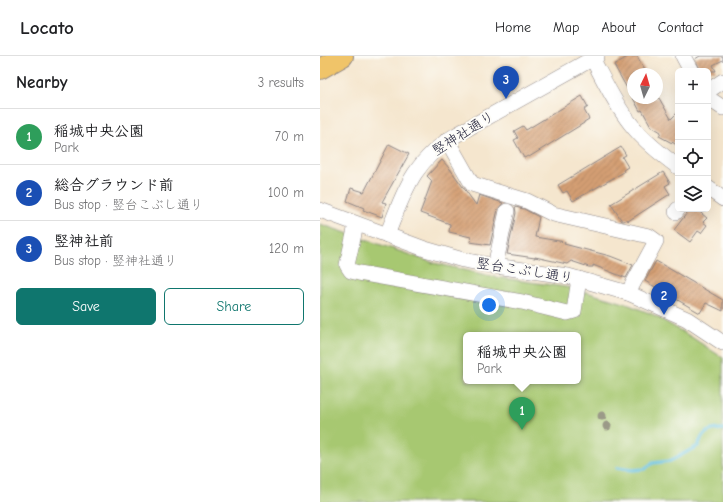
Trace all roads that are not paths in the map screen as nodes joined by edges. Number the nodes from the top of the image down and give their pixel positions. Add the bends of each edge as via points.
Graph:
1 (343, 56) edge
2 (683, 56) edge
3 (593, 57) edge
4 (689, 68) edge
5 (320, 69) edge
6 (723, 80) edge
7 (711, 89) edge
8 (711, 100) edge
9 (723, 108) edge
10 (447, 140) junction
11 (675, 165) edge
12 (711, 190) edge
13 (723, 199) edge
14 (320, 210) edge
15 (507, 211) dead end
16 (356, 225) junction
17 (387, 235) junction
18 (495, 266) junction
19 (579, 279) junction
20 (628, 293) junction
21 (723, 343) edge

1 - 5 main road
2 - 4 street
3 - 10 street, 竪神社通り
3 - 11 street via 607,87 630,123 658,152
6 - 7 street
8 - 9 street
10 - 17 street, 竪神社通り via 426,158 413,174
10 - 20 street via 472,184 527,202 553,214 649,236 656,241
12 - 13 street
14 - 16 street, 竪台こぶし通り
15 - 18 street
16 - 17 street, 竪台こぶし通り
16 - 19 street via 347,265 351,271 359,273 567,312 574,310
17 - 18 street, 竪台こぶし通り via 463,260
18 - 19 street, 竪台こぶし通り
19 - 20 street, 竪台こぶし通り
20 - 21 street, 竪台こぶし通り via 687,319

